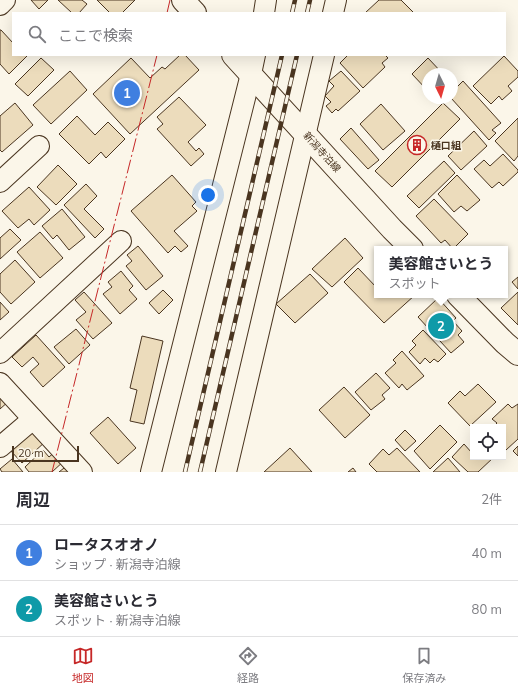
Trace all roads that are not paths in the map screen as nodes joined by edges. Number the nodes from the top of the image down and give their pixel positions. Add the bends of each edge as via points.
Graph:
1 (5, 0) edge
2 (183, 0) edge
3 (266, 0) edge
4 (336, 0) edge
5 (0, 5) edge
6 (194, 12) edge
7 (264, 12) edge
8 (333, 12) edge
9 (235, 56) edge
10 (324, 56) edge
11 (253, 65) edge
12 (306, 134) junction
13 (39, 146) dead end
14 (0, 182) edge
15 (122, 241) dead end
16 (409, 246) edge
17 (461, 298) edge
18 (0, 353) edge
19 (518, 354) edge
20 (0, 383) edge
21 (33, 419) junction
22 (0, 447) edge
23 (82, 472) edge
24 (151, 472) edge
25 (226, 472) edge

1 - 5 street
2 - 6 main road
3 - 7 street
4 - 8 street
9 - 11 main road, 新潟寺泊線
10 - 12 street
11 - 12 main road, 新潟寺泊線
11 - 24 street
12 - 16 main road, 新潟寺泊線
12 - 25 street
13 - 14 street
15 - 18 street
17 - 19 main road
20 - 21 street
21 - 22 street
21 - 23 street

